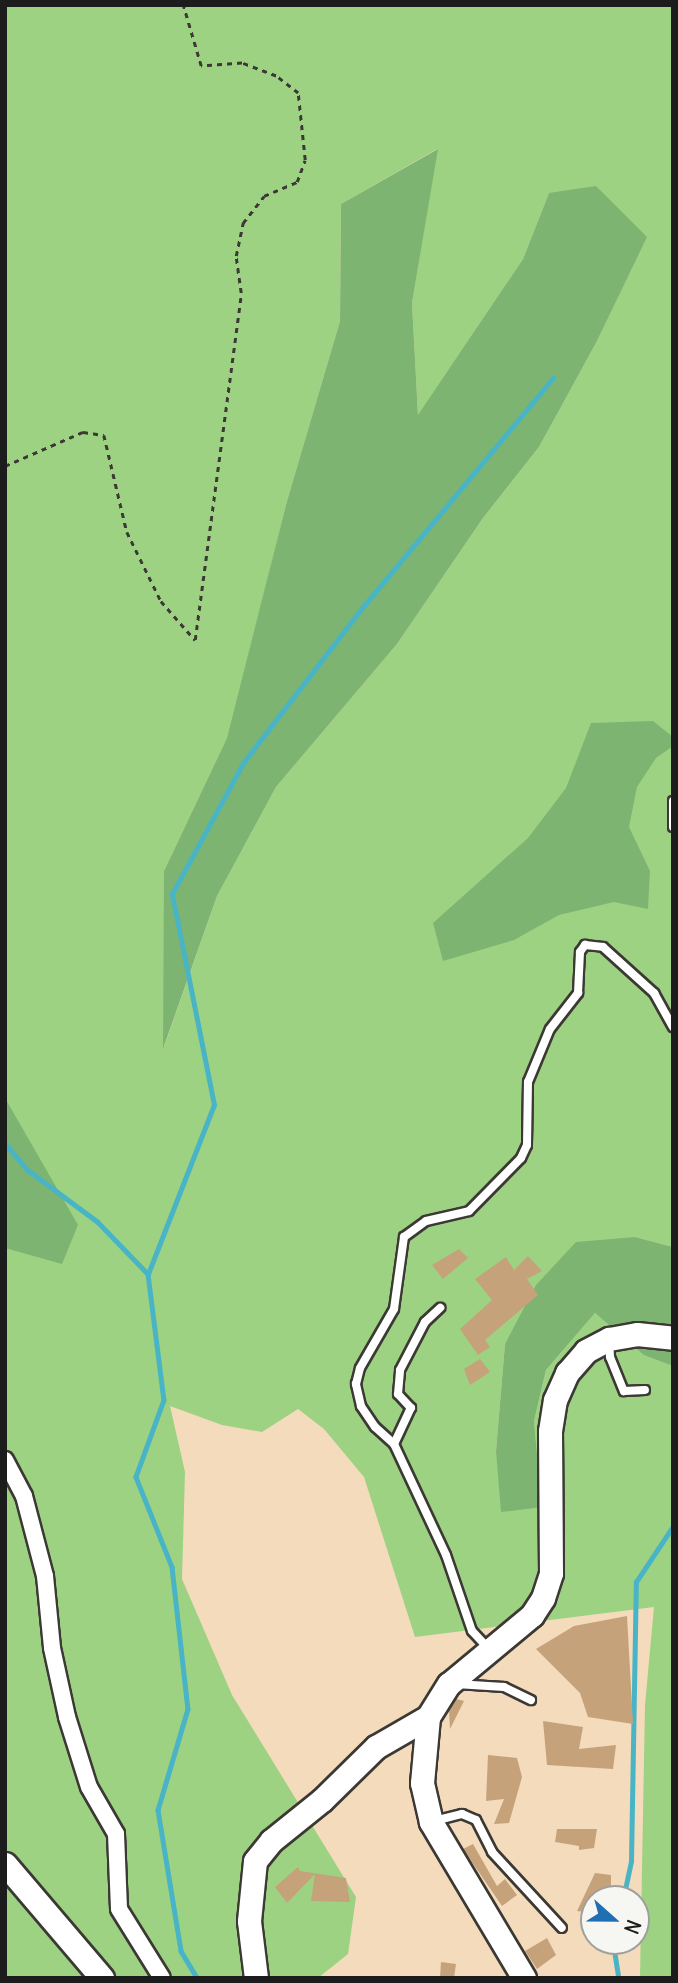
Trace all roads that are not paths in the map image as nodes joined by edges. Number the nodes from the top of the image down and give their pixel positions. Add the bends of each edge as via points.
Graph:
1 (673, 801) edge
2 (673, 827) edge
3 (673, 1027) edge
4 (440, 1308) dead end
5 (673, 1338) edge
6 (608, 1339) junction
7 (645, 1390) dead end
8 (394, 1444) junction
9 (5, 1460) edge
10 (488, 1648) junction
11 (449, 1684) junction
12 (531, 1700) dead end
13 (428, 1717) junction
14 (431, 1822) junction
15 (5, 1864) edge
16 (562, 1928) dead end
17 (102, 1978) edge
18 (162, 1978) edge
19 (256, 1978) edge
20 (524, 1978) edge

1 - 2 lane
3 - 8 lane via 654,993 603,947 586,945 580,953 578,993 550,1029 528,1082 527,1145 521,1158 469,1212 426,1221 404,1237 394,1309 360,1368 356,1384 368,1417
4 - 8 lane via 425,1322 400,1370 398,1394 411,1408
5 - 6 street via 638,1334
6 - 7 lane via 624,1391
6 - 10 street via 579,1359 555,1400 550,1431 551,1573 543,1598 532,1615
8 - 10 lane via 446,1555 472,1631
9 - 18 street via 24,1496 45,1576 52,1648 67,1717 89,1787 116,1834 119,1909
10 - 11 street
11 - 12 lane via 504,1687
11 - 13 street
13 - 14 street via 422,1783
13 - 19 street via 405,1726 376,1747 271,1841 255,1861 249,1920
14 - 16 lane via 462,1814 476,1821 492,1852
14 - 20 street
15 - 17 street

